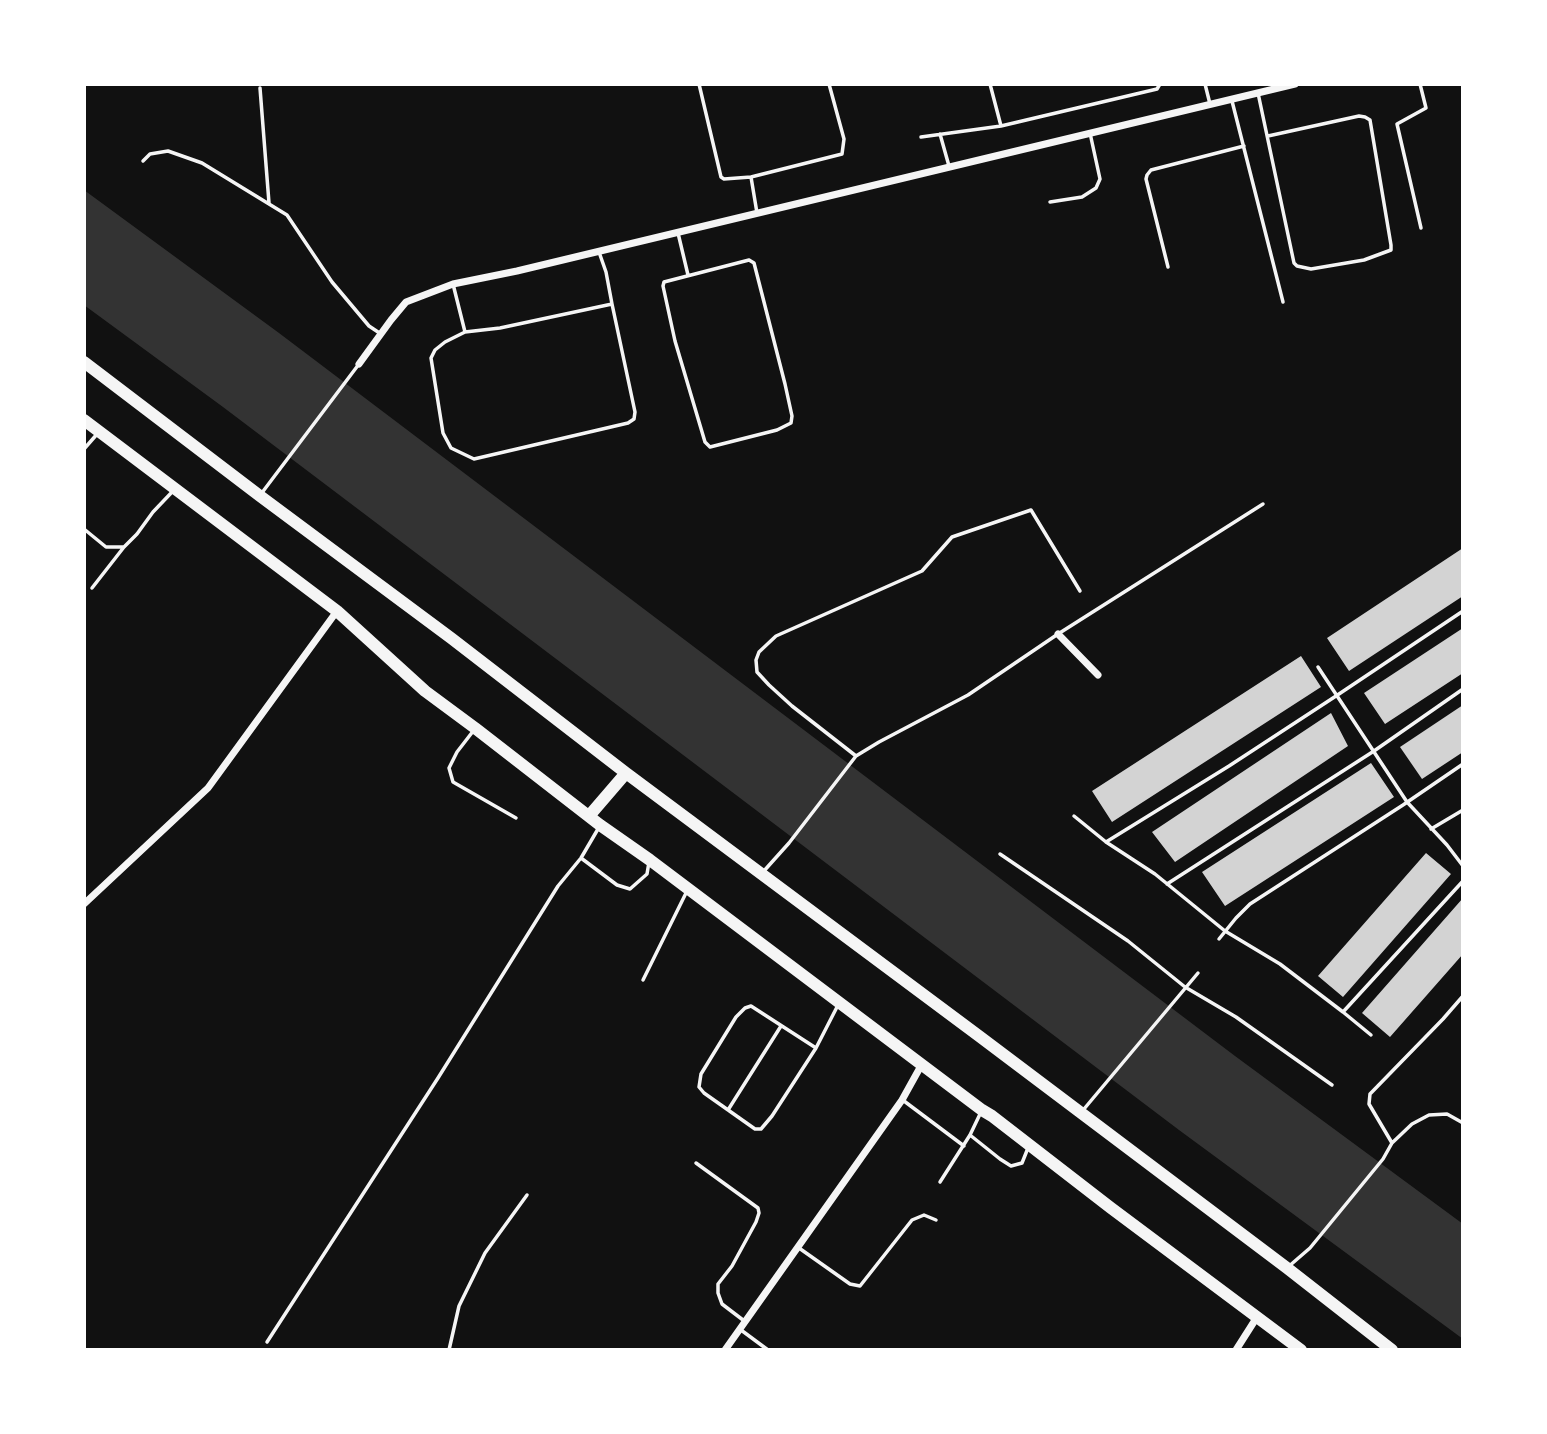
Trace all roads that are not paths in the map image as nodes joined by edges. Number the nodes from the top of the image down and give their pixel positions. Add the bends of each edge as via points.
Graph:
1 (699, 84) edge
2 (829, 84) edge
3 (990, 84) edge
4 (1160, 84) edge
5 (1205, 84) edge
6 (1295, 84) edge
7 (1420, 84) edge
8 (260, 88) dead end
9 (1258, 93) junction
10 (1232, 99) junction
11 (1210, 104) junction
12 (1001, 125) junction
13 (1090, 132) junction
14 (940, 134) junction
15 (1268, 136) junction
16 (922, 137) dead end
17 (1244, 146) junction
18 (143, 161) dead end
19 (949, 167) junction
20 (751, 177) junction
21 (1050, 202) dead end
22 (270, 204) junction
23 (757, 213) junction
24 (1420, 229) dead end
25 (678, 233) junction
26 (599, 252) junction
27 (1168, 267) dead end
28 (688, 275) junction
29 (453, 284) junction
30 (1283, 302) dead end
31 (612, 304) junction
32 (465, 332) junction
33 (381, 334) junction
34 (84, 362) edge
35 (359, 365) joint
36 (84, 420) edge
37 (100, 432) junction
38 (84, 449) edge
39 (175, 490) junction
40 (260, 496) junction
41 (1263, 504) dead end
42 (84, 529) edge
43 (124, 547) junction
44 (92, 588) dead end
45 (1080, 591) dead end
46 (337, 611) junction
47 (1463, 611) edge
48 (1058, 635) junction
49 (1318, 667) dead end
50 (1098, 675) dead end
51 (1463, 689) edge
52 (1336, 696) junction
53 (475, 728) junction
54 (1374, 751) junction
55 (856, 756) junction
56 (1463, 764) edge
57 (626, 773) junction
58 (1407, 802) junction
59 (1463, 810) edge
60 (589, 816) junction
61 (1074, 816) dead end
62 (516, 818) dead end
63 (600, 825) junction
64 (1431, 829) junction
65 (1106, 842) junction
66 (1000, 854) dead end
67 (581, 858) junction
68 (650, 860) junction
69 (1463, 866) edge
70 (761, 873) junction
71 (1463, 881) edge
72 (1167, 884) junction
73 (688, 889) junction
74 (84, 904) edge
75 (1225, 931) junction
76 (1219, 939) dead end
77 (1198, 973) dead end
78 (643, 980) dead end
79 (1185, 987) junction
80 (1463, 996) edge
81 (839, 1002) junction
82 (1343, 1012) junction
83 (781, 1026) junction
84 (1371, 1035) dead end
85 (816, 1048) junction
86 (922, 1064) junction
87 (1332, 1085) dead end
88 (902, 1100) junction
89 (728, 1110) junction
90 (982, 1110) junction
91 (1081, 1114) junction
92 (1463, 1123) edge
93 (970, 1135) junction
94 (1392, 1143) junction
95 (1029, 1145) junction
96 (964, 1146) junction
97 (696, 1163) dead end
98 (940, 1182) dead end
99 (527, 1195) dead end
100 (936, 1220) dead end
101 (797, 1247) junction
102 (1287, 1268) junction
103 (1257, 1317) junction
104 (745, 1322) junction
105 (740, 1329) junction
106 (267, 1342) dead end
107 (449, 1350) edge
108 (725, 1350) edge
109 (768, 1350) edge
110 (1236, 1350) edge
111 (1301, 1350) edge
112 (1392, 1350) edge

1 - 20 lane via 721,177
2 - 20 lane via 844,139 842,154
3 - 12 lane
4 - 12 lane via 1157,89
5 - 11 lane
6 - 9 street
7 - 24 lane via 1426,108 1396,124
8 - 22 lane
9 - 10 street
9 - 15 lane
10 - 11 street
10 - 17 lane
11 - 13 street
12 - 14 lane
13 - 19 street
13 - 21 lane via 1100,179 1096,188 1082,197
14 - 16 lane
14 - 19 lane
15 - 15 lane via 1359,116 1370,120 1391,250 1329,267 1297,266
17 - 27 lane via 1151,170 1147,175
17 - 30 lane
18 - 22 lane via 150,154 169,151 202,163
19 - 23 street
20 - 23 lane
22 - 33 lane via 287,215 347,301
23 - 25 street
25 - 26 street
25 - 28 lane
26 - 29 street
26 - 31 lane
28 - 28 lane via 749,260 754,263 786,384 791,422 777,430 710,447 705,442 663,286
29 - 32 lane
29 - 33 street via 406,302
31 - 32 lane
31 - 32 lane via 634,419 474,459 451,448 443,433 431,358 444,342
33 - 35 street
34 - 40 highway
35 - 40 lane
36 - 37 highway
37 - 38 lane
37 - 39 highway
39 - 43 lane
39 - 46 highway
40 - 57 highway
41 - 48 lane
42 - 43 lane via 106,547
43 - 44 lane
45 - 55 lane via 1031,510 953,537 922,571 776,636 759,652 757,672
46 - 53 highway via 425,691
46 - 74 street via 208,788
47 - 52 lane
48 - 50 street
48 - 55 lane via 968,695
49 - 52 lane
51 - 54 lane
52 - 54 lane
52 - 65 lane
53 - 60 highway
53 - 62 lane via 449,768 453,782
54 - 58 lane
54 - 72 lane
55 - 70 lane
56 - 58 lane
57 - 60 highway
57 - 70 highway
58 - 64 lane
58 - 75 lane via 1250,904
59 - 64 lane
60 - 63 highway
61 - 65 lane
63 - 67 lane
63 - 68 highway
64 - 69 lane
65 - 72 lane
66 - 79 lane via 1128,941
67 - 68 lane via 617,885 630,889 647,874
67 - 106 lane via 558,886
68 - 73 highway
70 - 91 highway
71 - 82 lane
72 - 75 lane
73 - 78 lane
73 - 81 highway
75 - 76 lane
75 - 82 lane via 1280,964
77 - 79 lane
79 - 87 lane
79 - 91 lane
80 - 94 lane via 1370,1094 1369,1104
81 - 85 lane
81 - 86 highway
82 - 84 lane
83 - 85 lane
83 - 89 lane
83 - 89 lane via 751,1006 736,1017 699,1080 704,1093
85 - 89 lane via 761,1129
86 - 88 street
86 - 90 highway
88 - 96 lane
88 - 101 street
90 - 93 lane
90 - 95 highway
91 - 102 highway
92 - 94 lane via 1447,1114 1429,1115
93 - 95 lane via 1012,1166 1022,1163
93 - 96 lane
94 - 102 lane via 1310,1248
95 - 103 highway
96 - 98 lane
97 - 104 lane via 758,1208 756,1222 718,1284 722,1304
99 - 107 lane via 485,1253 458,1306
100 - 101 lane via 925,1215 912,1220 860,1286 850,1284
101 - 104 street
102 - 112 highway
103 - 110 street
103 - 111 highway
104 - 105 street
105 - 108 street
105 - 109 lane

